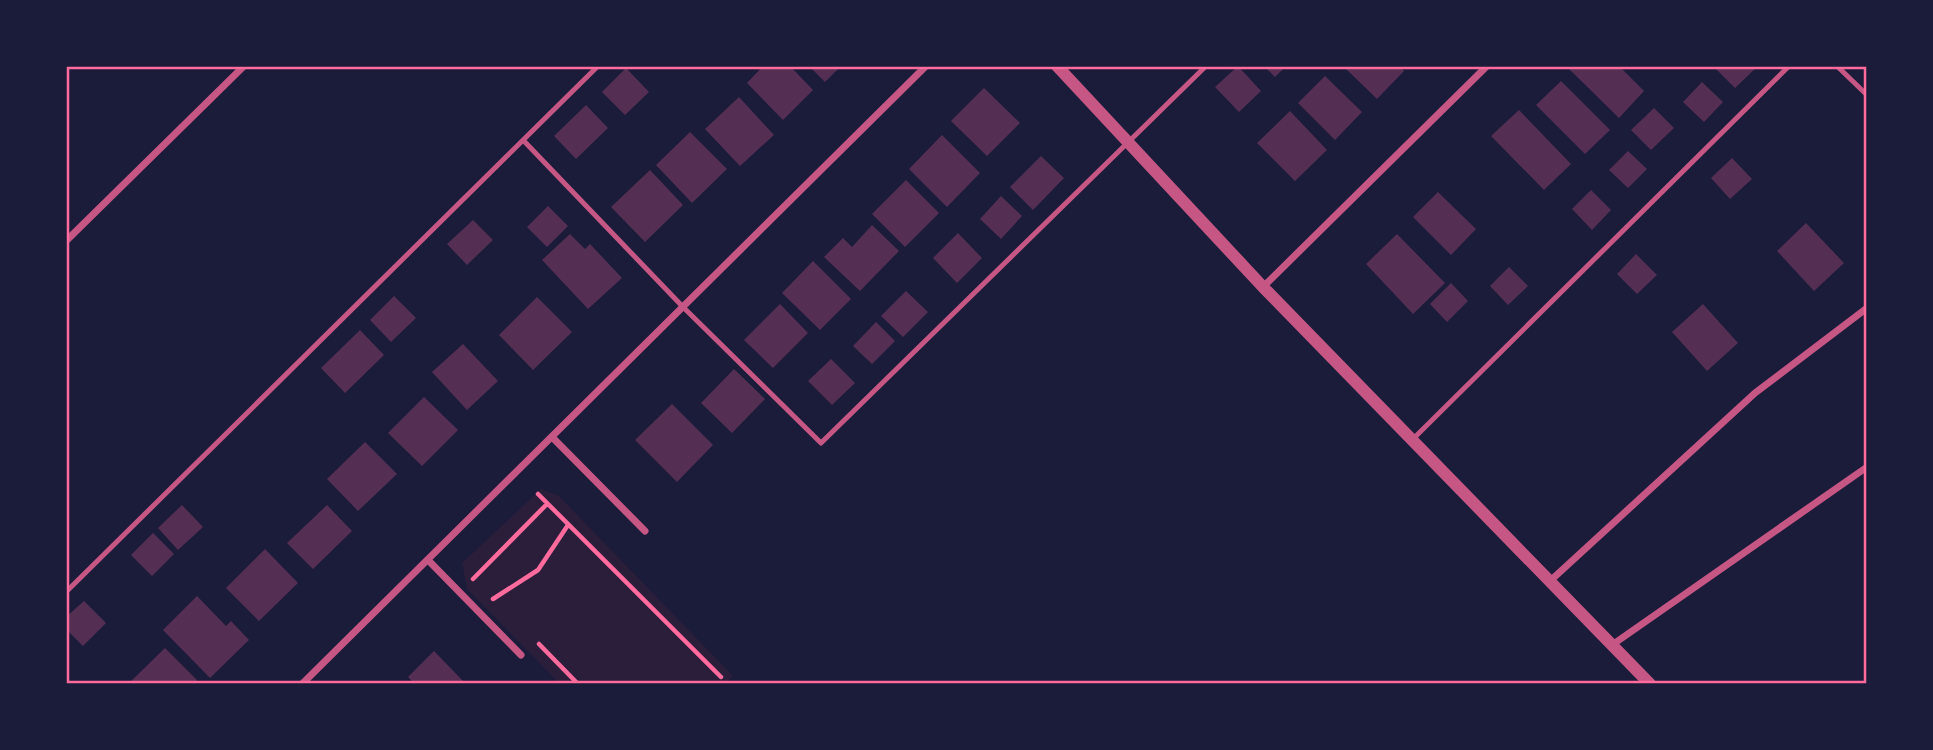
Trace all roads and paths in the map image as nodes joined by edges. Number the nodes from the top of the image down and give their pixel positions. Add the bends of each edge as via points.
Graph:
1 (244, 66) edge
2 (598, 66) edge
3 (926, 66) edge
4 (1057, 66) edge
5 (1206, 66) edge
6 (1488, 66) edge
7 (1789, 66) edge
8 (1837, 66) edge
9 (1867, 95) edge
10 (523, 140) junction
11 (1128, 142) junction
12 (66, 241) edge
13 (1263, 287) junction
14 (683, 307) junction
15 (1867, 308) edge
16 (552, 437) junction
17 (1412, 440) junction
18 (1867, 467) edge
19 (538, 494) dead end
20 (547, 504) junction
21 (568, 525) junction
22 (645, 531) dead end
23 (428, 560) junction
24 (473, 579) dead end
25 (1549, 582) junction
26 (66, 592) edge
27 (493, 599) dead end
28 (1612, 645) junction
29 (521, 655) dead end
30 (721, 677) dead end
31 (302, 684) edge
32 (1650, 684) edge

1 - 12 street
2 - 10 lane
3 - 14 street
4 - 11 street
5 - 11 lane
6 - 13 street
7 - 17 lane
8 - 9 lane
10 - 14 lane
10 - 26 lane
11 - 13 street
11 - 14 lane via 821,443
13 - 17 street
14 - 16 street
15 - 25 street via 1755,393
16 - 22 street
16 - 23 street
17 - 25 street
18 - 28 street
19 - 20 path
20 - 21 path
20 - 24 path
21 - 27 path via 538,570
21 - 30 path
23 - 29 street
23 - 31 street
25 - 28 street
28 - 32 street

